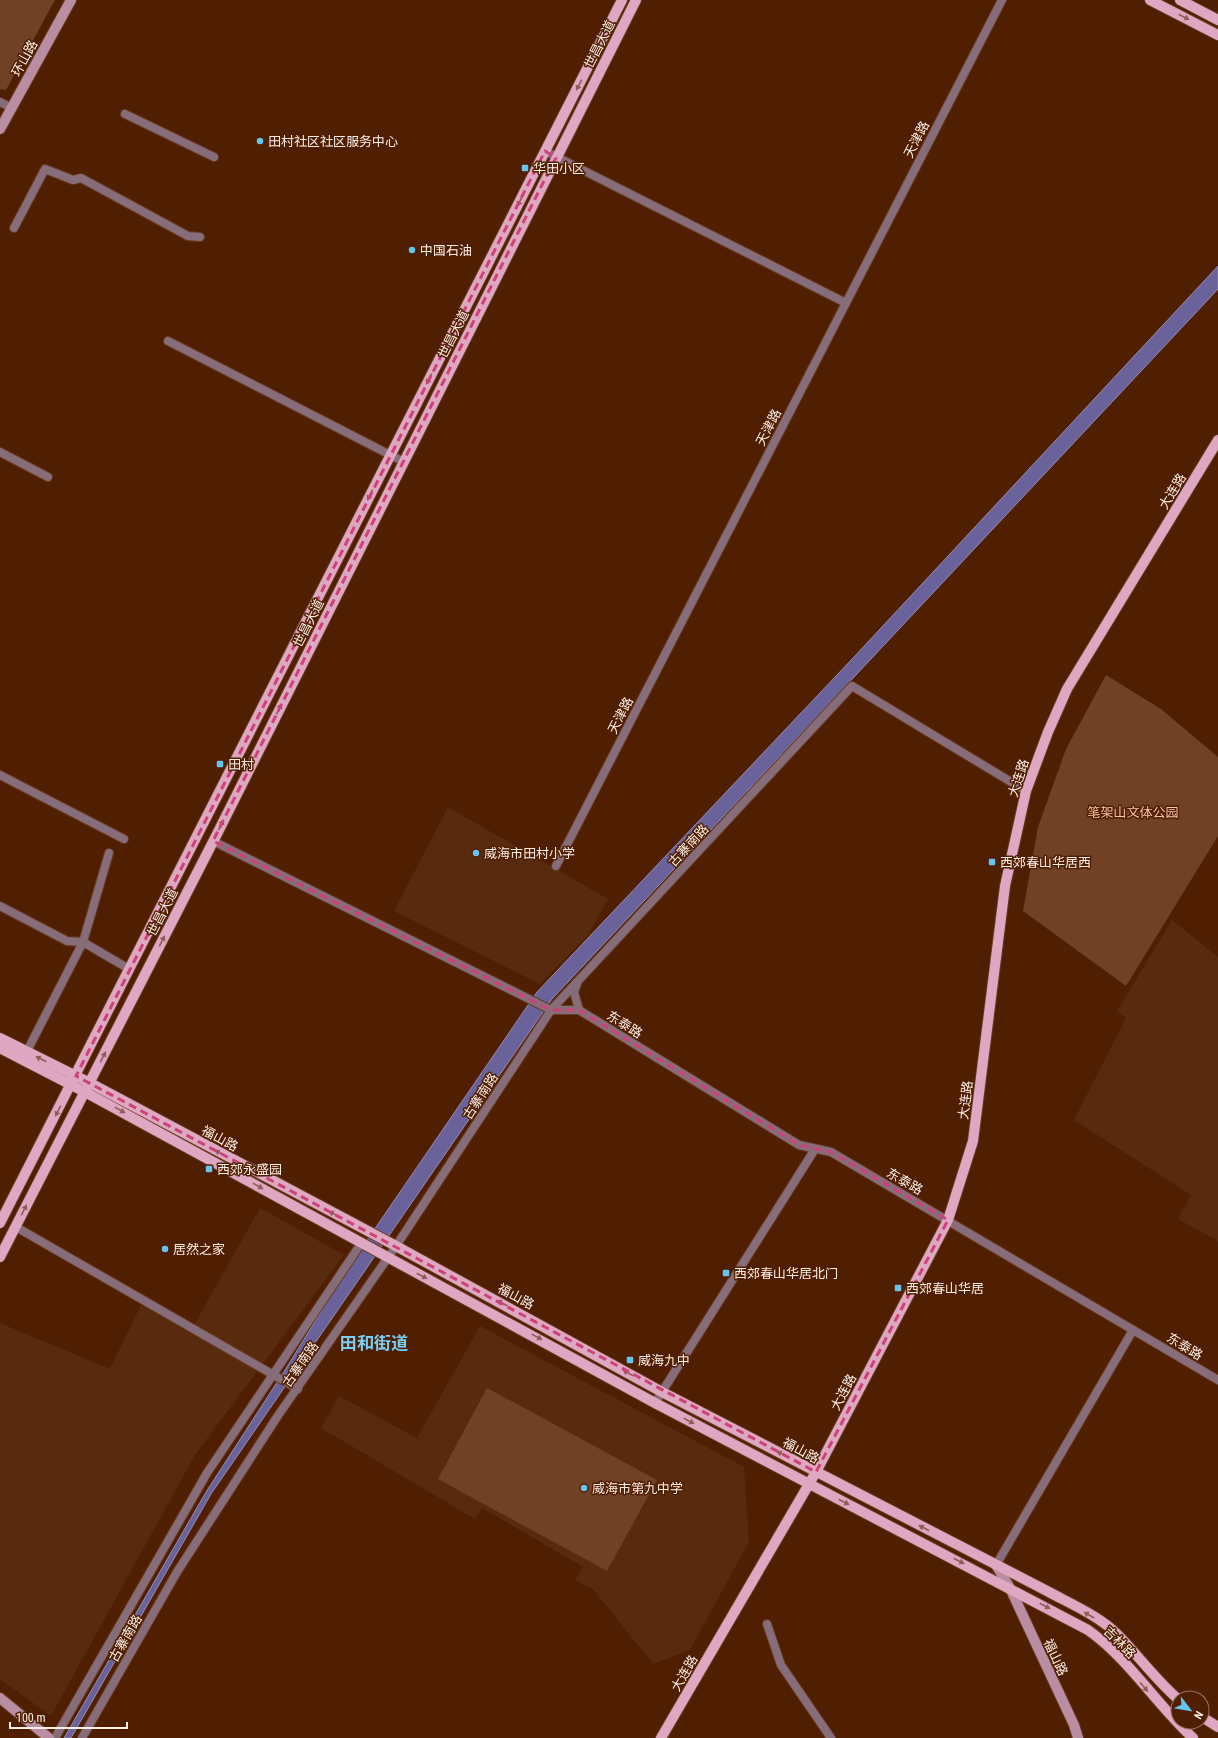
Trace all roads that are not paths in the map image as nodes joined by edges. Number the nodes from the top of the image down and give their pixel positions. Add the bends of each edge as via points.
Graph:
1 (71, 0) edge
2 (622, 0) edge
3 (636, 0) edge
4 (1002, 0) edge
5 (1150, 0) edge
6 (1180, 0) edge
7 (1218, 20) edge
8 (1218, 35) edge
9 (0, 102) edge
10 (12, 108) junction
11 (125, 114) dead end
12 (0, 129) edge
13 (545, 151) junction
14 (214, 158) dead end
15 (556, 158) junction
16 (14, 228) dead end
17 (200, 237) dead end
18 (846, 303) junction
19 (168, 341) dead end
20 (1218, 440) edge
21 (0, 452) edge
22 (391, 455) junction
23 (404, 462) junction
24 (48, 477) dead end
25 (0, 775) edge
26 (1026, 791) junction
27 (124, 839) dead end
28 (213, 841) junction
29 (109, 854) dead end
30 (556, 866) dead end
31 (0, 906) edge
32 (83, 942) junction
33 (129, 969) junction
34 (577, 982) junction
35 (549, 1009) junction
36 (579, 1010) junction
37 (0, 1038) edge
38 (0, 1048) edge
39 (25, 1056) junction
40 (74, 1081) junction
41 (88, 1088) junction
42 (815, 1149) junction
43 (948, 1220) junction
44 (0, 1223) edge
45 (16, 1227) junction
46 (362, 1242) junction
47 (394, 1244) junction
48 (385, 1256) junction
49 (0, 1257) edge
50 (1133, 1330) junction
51 (276, 1376) junction
52 (1218, 1380) edge
53 (294, 1387) junction
54 (662, 1392) junction
55 (655, 1403) junction
56 (816, 1472) junction
57 (809, 1484) junction
58 (996, 1565) junction
59 (1010, 1588) junction
60 (767, 1624) dead end
61 (1170, 1692) edge
62 (0, 1698) edge
63 (49, 1738) edge
64 (55, 1738) edge
65 (82, 1738) edge
66 (661, 1738) edge
67 (832, 1738) edge
68 (1078, 1738) edge
69 (1193, 1738) edge

1 - 10 main road, 环山路
2 -> 13 main road, 世昌大道
3 - 15 main road, 世昌大道
4 - 18 street, 天津路
5 -> 8 main road
6 - 7 main road
9 - 10 street
10 - 12 main road, 环山路
11 - 14 street
13 - 15 street
13 -> 22 main road, 世昌大道
15 - 18 street
15 - 23 main road, 世昌大道
16 - 17 street via 46,169 73,180 81,178 188,236
18 - 30 street, 天津路
19 - 22 street
20 - 26 main road, 大连路 via 1067,689
21 - 24 street
22 - 23 street
22 -> 33 main road, 世昌大道
28 -> 23 main road, 世昌大道
25 - 27 street
26 - 34 street, 古寨南路 via 852,686
26 - 43 main road, 大连路 via 1005,886 973,1141
28 - 35 street
41 -> 28 main road, 世昌大道
29 - 32 street
31 - 32 street via 67,941
32 - 33 street
32 - 39 street
33 - 40 main road, 世昌大道
34 - 35 street, 古寨南路
34 - 36 street via 574,992
35 - 36 street
35 - 47 street, 古寨南路
36 - 42 street, 东泰路 via 799,1145
37 - 39 main road
38 - 39 main road
39 - 40 main road
40 - 41 main road
40 -> 44 main road, 世昌大道
45 -> 41 main road, 世昌大道
41 -> 46 main road, 福山路
47 -> 41 main road, 福山路
42 - 43 street, 东泰路 via 831,1152
42 - 54 street
43 - 50 street, 东泰路
43 - 56 main road, 大连路
45 - 49 main road, 世昌大道
45 - 51 street
46 - 48 main road, 福山路
46 - 51 street
47 - 48 street, 古寨南路
54 -> 47 main road, 福山路
48 - 53 street, 古寨南路
48 -> 55 main road, 福山路
50 - 52 street, 东泰路
50 - 58 street
51 - 53 street
51 - 64 street via 207,1474
53 - 65 street, 古寨南路 via 177,1572
54 - 55 street
56 -> 54 main road, 福山路
55 -> 57 main road, 福山路
56 - 57 main road, 大连路
58 -> 56 main road, 福山路
57 -> 59 main road, 福山路
57 - 66 main road, 大连路
58 - 59 main road, 福山路
61 -> 58 main road, 吉林路 via 1116,1633 1049,1592
59 - 68 main road, 福山路
59 -> 69 main road, 吉林路 via 1088,1630 1107,1644 1174,1721
60 - 67 street via 782,1665
62 - 63 main road

